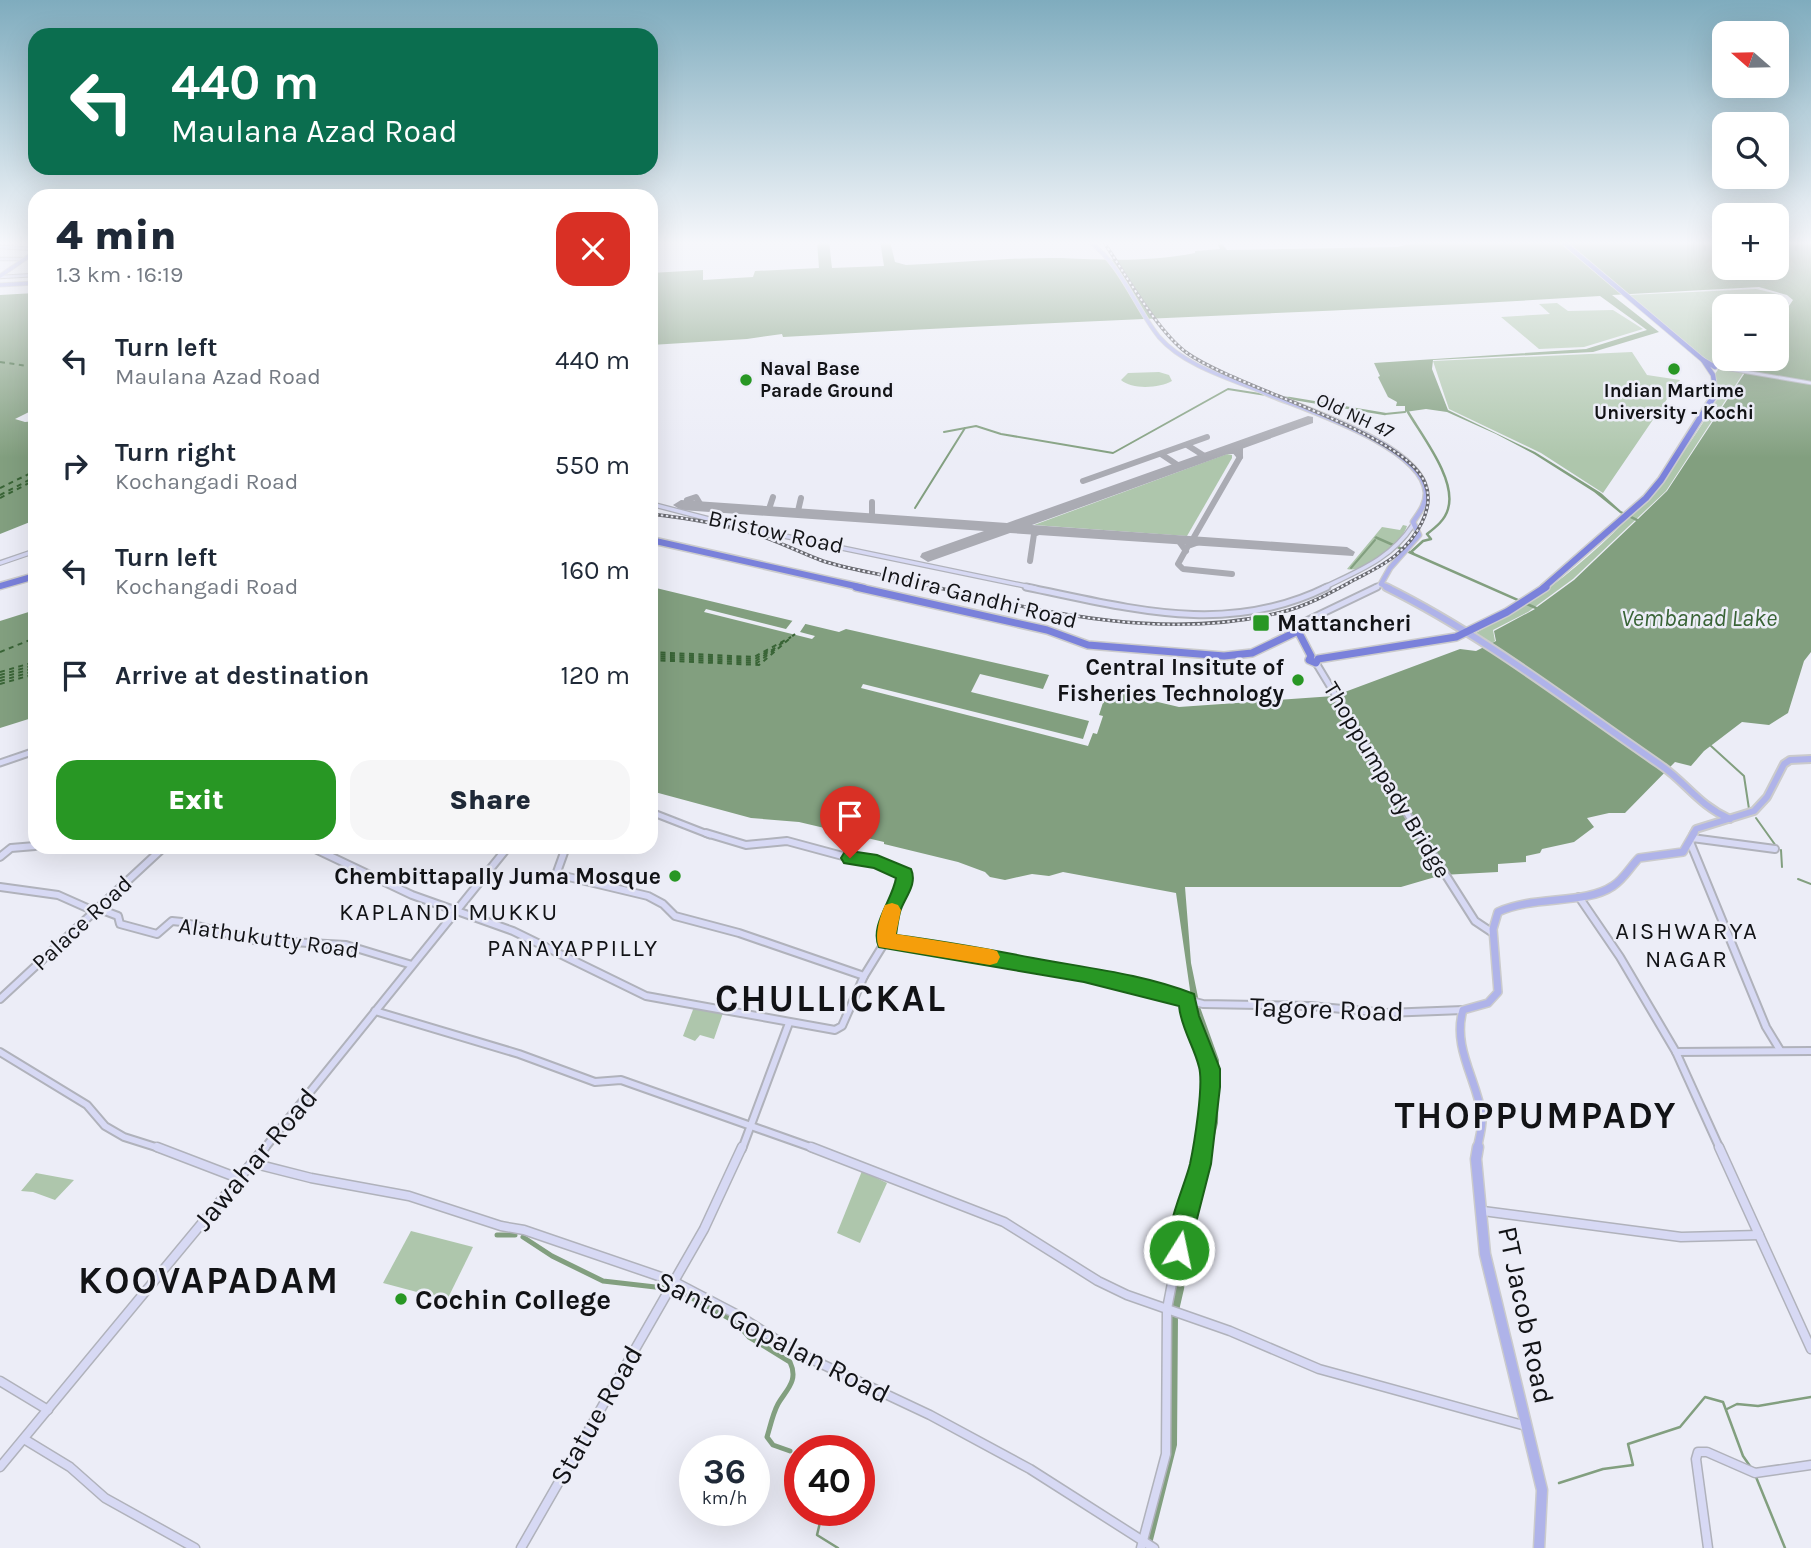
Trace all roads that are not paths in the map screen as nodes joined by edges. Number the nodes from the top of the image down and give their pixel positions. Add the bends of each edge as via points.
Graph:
1 (1144, 313) edge
2 (1649, 313) edge
3 (1712, 367) edge
4 (1713, 371) edge
5 (1738, 371) edge
6 (1811, 383) edge
7 (658, 506) edge
8 (1413, 525) junction
9 (658, 542) edge
10 (1398, 547) joint
11 (28, 553) edge
12 (0, 563) edge
13 (28, 578) edge
14 (1381, 583) junction
15 (0, 586) edge
16 (1297, 631) junction
17 (1467, 633) junction
18 (1315, 659) junction
19 (28, 753) edge
20 (1811, 759) edge
21 (0, 763) edge
22 (1707, 809) junction
23 (658, 815) edge
24 (1732, 820) junction
25 (1723, 822) junction
26 (1714, 824) junction
27 (1691, 840) junction
28 (28, 847) edge
29 (1775, 849) dead end
30 (156, 854) edge
31 (326, 854) edge
32 (502, 854) edge
33 (563, 854) edge
34 (0, 857) edge
35 (0, 887) edge
36 (1579, 897) junction
37 (457, 909) junction
38 (96, 910) junction
39 (1493, 933) junction
40 (885, 942) junction
41 (412, 965) junction
42 (864, 976) junction
43 (0, 999) edge
44 (1190, 1000) junction
45 (375, 1010) junction
46 (1464, 1010) junction
47 (789, 1023) junction
48 (1780, 1050) junction
49 (1811, 1051) edge
50 (0, 1052) edge
51 (1676, 1052) junction
52 (752, 1126) junction
53 (252, 1163) junction
54 (238, 1178) junction
55 (1483, 1211) junction
56 (1759, 1236) junction
57 (673, 1281) junction
58 (1168, 1309) junction
59 (1811, 1349) edge
60 (0, 1381) edge
61 (48, 1410) junction
62 (1526, 1426) junction
63 (24, 1439) junction
64 (1811, 1465) edge
65 (0, 1467) edge
66 (1147, 1546) edge
67 (195, 1548) edge
68 (520, 1548) edge
69 (1539, 1548) edge
70 (1708, 1548) edge

1 - 8 main road, Old NH 47 via 1163,341 1203,366 1397,453 1416,471 1425,490 1425,505
2 - 3 highway
4 - 17 highway via 1713,402 1654,489 1544,589
5 - 6 street
7 - 10 street, Bristow Road via 1165,614 1219,615 1296,602
8 - 10 street, Bristow Road
8 - 14 main road, Old NH 47 via 1419,535
9 - 16 highway, Indira Gandhi Road via 1115,649 1238,655
11 - 12 street
13 - 15 highway
14 - 16 street, Old NH 47 via 1303,623
14 - 17 main road
16 - 18 highway
17 - 18 highway via 1436,642
17 - 22 main road via 1682,782
18 - 39 street, Thoppumpady Bridge via 1458,897 1475,921
19 - 21 street
20 - 24 main road via 1784,764 1761,804
22 - 24 main road
22 - 25 main road
22 - 26 main road
23 - 40 street via 746,845 787,841 902,872 903,887
24 - 25 main road
25 - 26 main road
26 - 27 main road via 1696,829
27 - 29 street
27 - 36 main road via 1683,852 1639,858 1612,887
27 - 48 street via 1766,1027
28 - 34 street via 11,848
30 - 38 street, Palace Road
31 - 37 street via 412,895
32 - 37 street, Jawahar Road
33 - 42 street via 560,874 648,896 675,916
35 - 38 street via 58,895
36 - 39 main road via 1550,897 1510,906 1498,912
36 - 51 street
37 - 41 street, Jawahar Road
37 - 47 street via 523,935 646,996
38 - 41 street, Alathukutty Road via 118,916 120,924 157,934 172,921 181,922 253,940 346,945
38 - 43 street, Palace Road
39 - 46 main road via 1498,992 1483,1006
40 - 42 street
40 - 44 street, Tagore Road via 1084,973
41 - 45 street, Jawahar Road
42 - 47 street via 845,1023 838,1029
44 - 46 street, Tagore Road via 1386,1013
44 - 58 street via 1189,1016 1210,1069 1210,1087 1201,1164 1186,1211
45 - 52 street via 595,1082 621,1080
45 - 53 street, Jawahar Road
46 - 55 main road, PT Jacob Road via 1459,1024 1463,1052 1482,1118 1476,1159
47 - 52 street
48 - 49 street
48 - 51 street
50 - 54 street via 87,1105 105,1126 124,1137
51 - 56 street
52 - 57 street via 704,1229
52 - 58 street via 1004,1222 1098,1281
53 - 54 street, Jawahar Road
53 - 57 street, Santo Gopalan Road via 420,1199
54 - 61 street, Jawahar Road
55 - 56 street via 1681,1237
55 - 62 main road, PT Jacob Road via 1489,1277
56 - 59 street
57 - 66 street, Santo Gopalan Road via 794,1351 930,1415 1030,1469
57 - 68 street, Statue Road
58 - 62 street via 1324,1371
58 - 66 street via 1166,1454
60 - 61 street
61 - 63 street, Jawahar Road
62 - 69 main road, PT Jacob Road via 1542,1490
63 - 65 street, Jawahar Road
63 - 67 street via 70,1467 105,1498
64 - 70 street via 1754,1473 1698,1452

